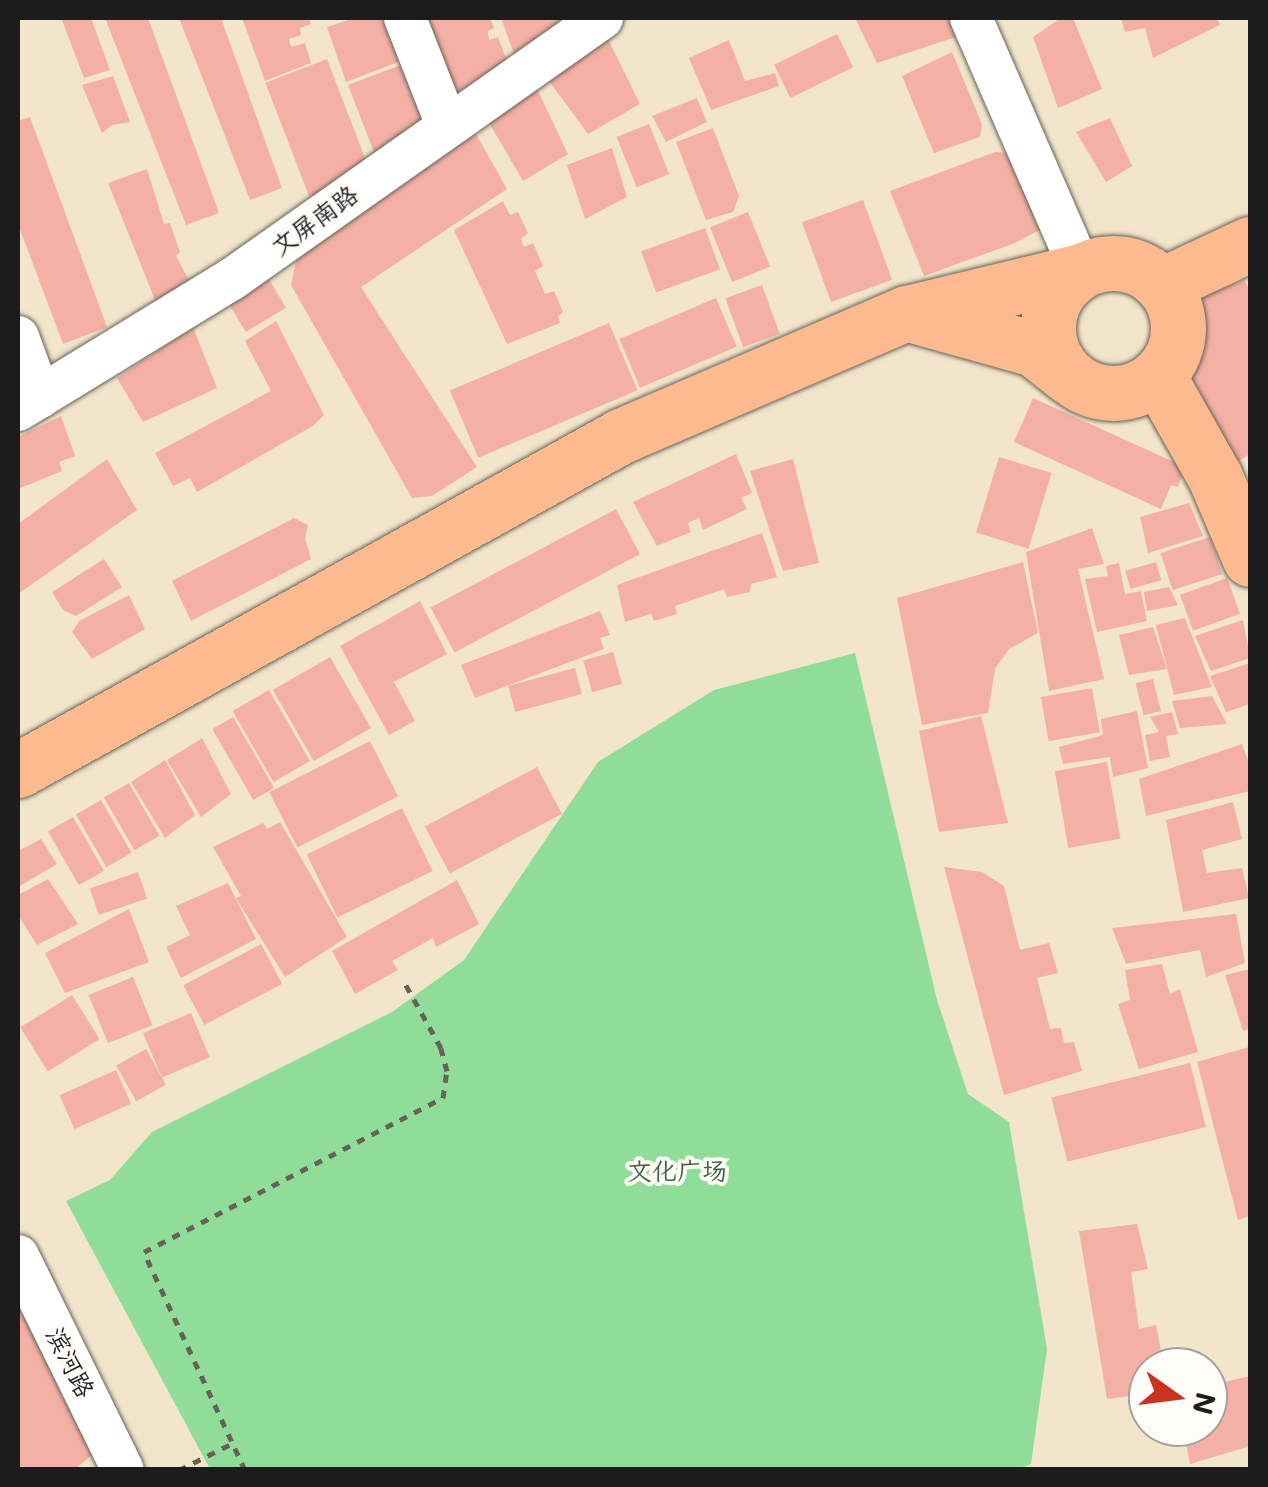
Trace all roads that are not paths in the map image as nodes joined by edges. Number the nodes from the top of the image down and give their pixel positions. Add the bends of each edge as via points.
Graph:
1 (405, 18) edge
2 (971, 18) edge
3 (593, 20) edge
4 (447, 124) junction
5 (1250, 244) edge
6 (1081, 272) junction
7 (1162, 285) junction
8 (906, 313) junction
9 (18, 337) edge
10 (1068, 376) junction
11 (1158, 376) junction
12 (29, 403) edge
13 (1250, 559) edge
14 (18, 770) edge
15 (18, 1256) edge
16 (124, 1470) edge

1 - 4 street
2 - 6 street
3 - 4 street, 文屏南路
4 - 12 street, 文屏南路 via 232,280
5 - 7 main road
6 - 7 main road via 1124,264
6 - 8 main road
6 - 10 main road via 1060,292 1048,320 1056,360
7 - 11 main road via 1178,321 1177,341
8 - 10 main road via 1034,349
8 - 14 main road via 621,436
9 - 12 street
10 - 11 main road via 1103,393 1123,393
11 - 13 main road via 1215,477
15 - 16 street, 滨河路

